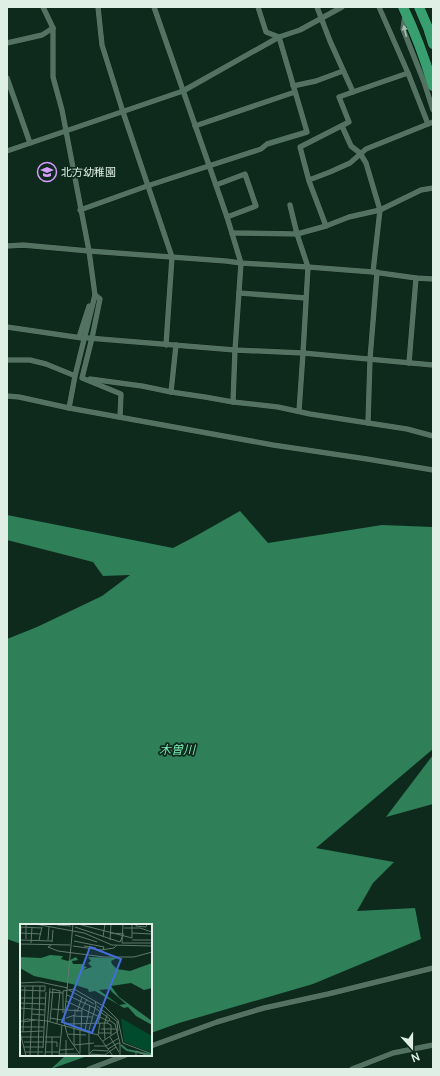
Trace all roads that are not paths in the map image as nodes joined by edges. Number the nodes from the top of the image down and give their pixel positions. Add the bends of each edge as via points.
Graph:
1 (43, 7) edge
2 (98, 7) edge
3 (154, 7) edge
4 (258, 7) edge
5 (317, 7) edge
6 (342, 7) edge
7 (379, 7) edge
8 (419, 7) edge
9 (404, 9) edge
10 (322, 19) junction
11 (53, 28) junction
12 (279, 37) junction
13 (7, 43) edge
14 (433, 44) edge
15 (343, 71) junction
16 (408, 73) junction
17 (7, 78) edge
18 (433, 86) edge
19 (294, 89) junction
20 (183, 91) junction
21 (353, 92) junction
22 (433, 110) edge
23 (123, 112) junction
24 (430, 123) edge
25 (195, 126) junction
26 (342, 126) junction
27 (66, 131) junction
28 (306, 132) junction
29 (310, 142) junction
30 (30, 143) junction
31 (7, 151) edge
32 (360, 153) junction
33 (209, 166) junction
34 (309, 180) junction
35 (216, 185) junction
36 (148, 186) junction
37 (433, 188) edge
38 (290, 205) dead end
39 (80, 210) junction
40 (380, 210) junction
41 (227, 217) junction
42 (326, 226) junction
43 (232, 233) junction
44 (297, 234) junction
45 (7, 246) edge
46 (89, 251) junction
47 (172, 257) junction
48 (241, 263) junction
49 (308, 267) junction
50 (375, 272) junction
51 (416, 278) junction
52 (433, 279) edge
53 (240, 293) junction
54 (95, 295) junction
55 (306, 298) junction
56 (7, 327) edge
57 (86, 338) junction
58 (166, 345) junction
59 (176, 345) junction
60 (235, 350) junction
61 (303, 353) junction
62 (370, 359) junction
63 (7, 360) edge
64 (409, 363) junction
65 (433, 365) edge
66 (73, 374) dead end
67 (80, 377) junction
68 (171, 392) junction
69 (7, 396) edge
70 (233, 402) junction
71 (70, 408) junction
72 (299, 412) junction
73 (120, 417) junction
74 (368, 423) junction
75 (433, 436) edge
76 (433, 470) edge
77 (433, 968) edge
78 (152, 1046) edge
79 (433, 1046) edge
80 (123, 1056) edge
81 (359, 1068) edge
82 (89, 1069) edge
83 (352, 1069) edge

1 - 11 street
2 - 23 street via 102,45
3 - 20 street
4 - 12 street via 266,32
5 - 10 street
6 - 10 street
7 - 16 street
8 - 14 highway
9 - 18 highway
22 -> 9 street via 403,29
10 - 12 street
10 - 15 street
11 - 13 street via 42,35
11 - 27 street via 53,78
12 - 19 street
12 - 20 street
15 - 19 street
15 - 21 street
16 - 21 street
16 - 24 street
17 - 30 street
19 - 25 street
19 - 28 street
20 - 23 street
20 - 25 street
21 - 26 street via 339,97 349,122
23 - 27 street
23 - 36 street
24 - 32 street
25 - 33 street
26 - 29 street
26 - 32 street via 351,146
27 - 30 street
27 - 39 street
28 - 29 street
28 - 33 street
29 - 34 street via 300,147
30 - 31 street
32 - 34 street via 350,163
32 - 40 street via 366,163
33 - 35 street
33 - 36 street
34 - 42 street
35 - 41 street
35 - 41 street via 245,174 254,199 256,206
36 - 39 street
36 - 47 street
37 - 40 street via 421,190
38 - 44 street
39 - 46 street
40 - 42 street via 349,217
40 - 50 street
41 - 43 street
42 - 44 street
43 - 44 street
43 - 48 street
44 - 49 street
45 - 46 street via 24,245
46 - 47 street
46 - 54 street
47 - 48 street
47 - 58 street
48 - 49 street
48 - 53 street
49 - 50 street
49 - 55 street
50 - 51 street
50 - 62 street
51 - 52 street
51 - 64 street
53 - 55 street
53 - 60 street
54 - 57 street via 91,300
54 - 57 street via 100,299
54 - 71 street via 75,376
55 - 61 street
56 - 57 street
57 - 58 street
57 - 67 street
58 - 59 street
59 - 60 street
59 - 68 street
60 - 61 street
60 - 70 street
61 - 62 street
61 - 72 street
62 - 64 street
62 - 74 street
63 - 66 street via 30,360
64 - 65 street
67 - 68 street
67 - 73 street via 121,394
68 - 70 street
69 - 71 street
70 - 72 street
71 - 73 street
72 - 74 street
73 - 76 street via 273,445
74 - 75 street
77 - 78 street via 264,1008
79 - 81 street via 393,1053
80 - 82 street
81 - 83 street

